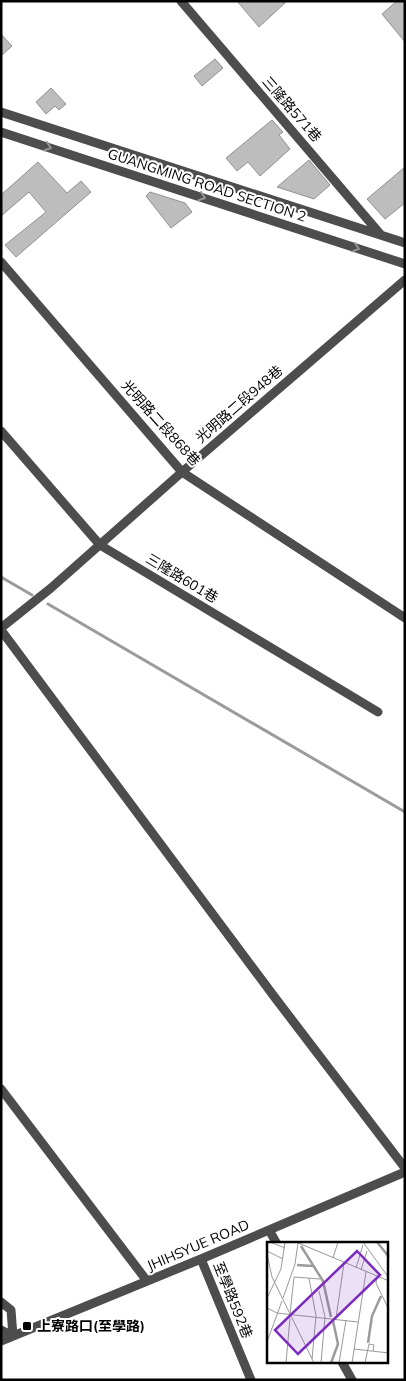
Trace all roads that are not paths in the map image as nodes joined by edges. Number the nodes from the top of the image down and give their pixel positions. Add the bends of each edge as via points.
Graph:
1 (181, 1) edge
2 (1, 112) edge
3 (1, 132) edge
4 (382, 235) junction
5 (405, 243) edge
6 (1, 262) edge
7 (405, 264) edge
8 (405, 280) edge
9 (1, 431) edge
10 (182, 472) junction
11 (100, 545) junction
12 (405, 618) edge
13 (1, 629) edge
14 (378, 712) dead end
15 (1, 1089) edge
16 (405, 1168) edge
17 (405, 1172) edge
18 (269, 1230) junction
19 (276, 1242) edge
20 (201, 1259) junction
21 (147, 1282) junction
22 (1, 1302) edge
23 (1, 1330) edge
24 (13, 1336) junction
25 (1, 1341) edge
26 (343, 1364) edge
27 (251, 1380) edge
28 (352, 1380) edge

1 - 4 street, 三隆路571巷
2 - 4 street, GUANGMING ROAD SECTION 2
3 -> 7 street, GUANGMING ROAD SECTION 2
4 - 5 street, GUANGMING ROAD SECTION 2
6 - 10 street, 光明路二段868巷
8 - 10 street, 光明路二段948巷
9 - 11 street, 三隆路601巷
10 - 11 street, 光明路二段948巷
10 - 12 street, 光明路二段868巷
11 - 13 street, 光明路二段948巷
11 - 14 street, 三隆路601巷
13 - 16 street
15 - 21 street
17 - 18 street, JHIHSYUE ROAD
18 - 19 street
18 - 20 street, JHIHSYUE ROAD
20 - 21 street, JHIHSYUE ROAD
20 - 27 street, 至學路592巷
21 - 24 street, JHIHSYUE ROAD
22 - 24 street via 11,1310
23 - 24 street
24 - 25 street, JHIHSYUE ROAD
26 - 28 street

